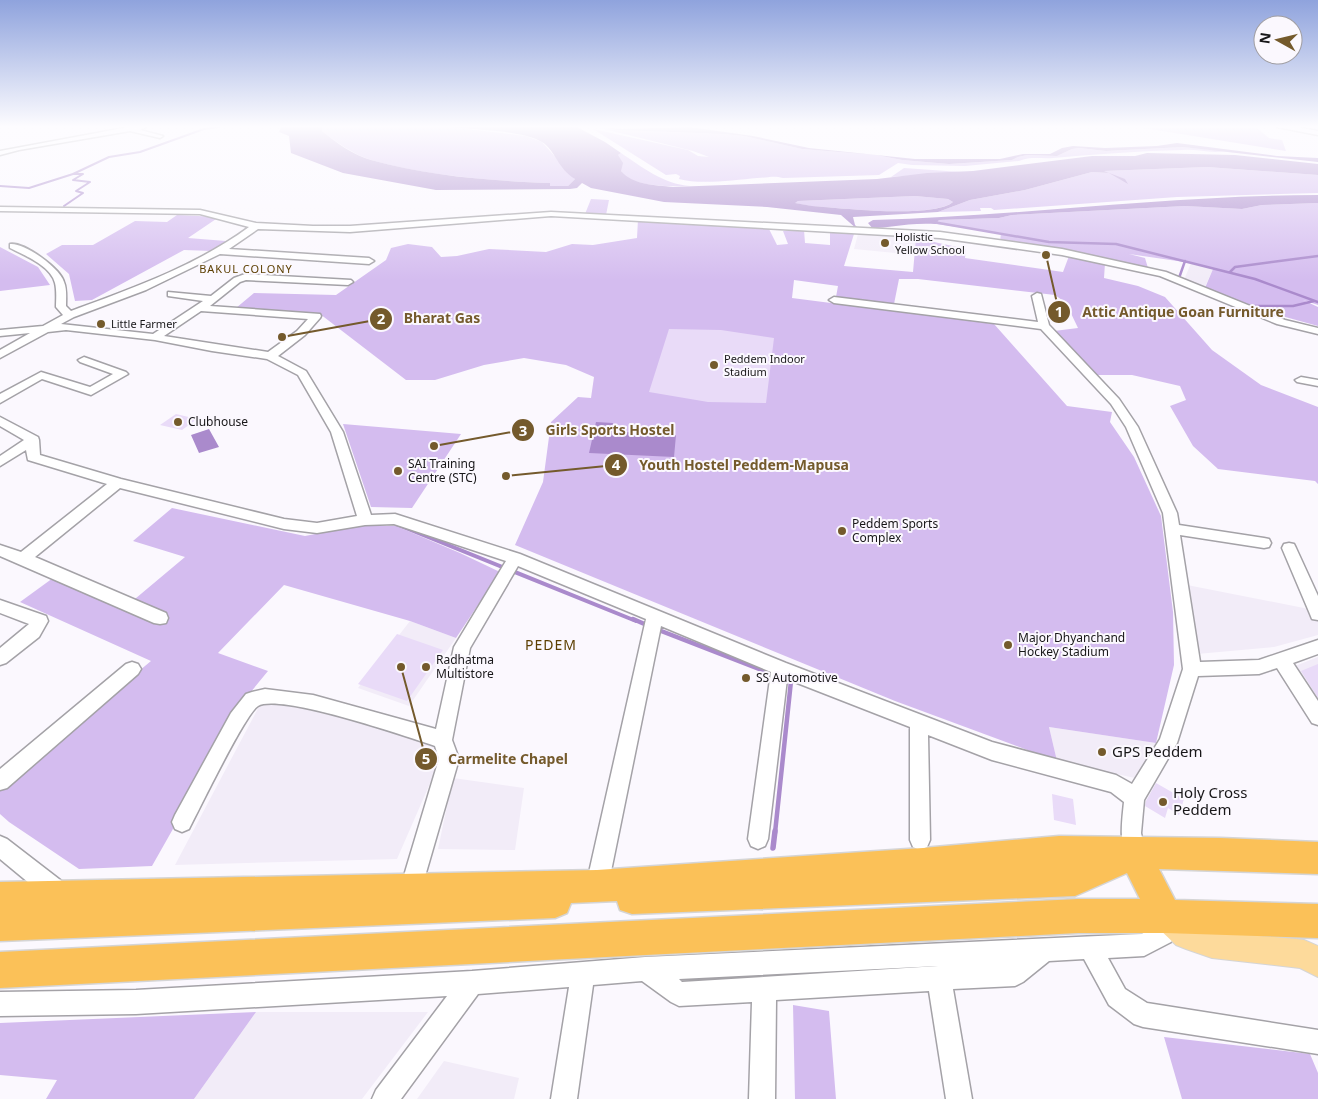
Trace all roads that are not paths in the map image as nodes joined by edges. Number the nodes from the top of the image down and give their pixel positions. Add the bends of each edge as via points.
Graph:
1 (0, 209) edge
2 (256, 226) junction
3 (13, 246) dead end
4 (217, 251) junction
5 (369, 261) dead end
6 (348, 282) dead end
7 (171, 294) dead end
8 (1037, 296) dead end
9 (213, 299) junction
10 (834, 300) dead end
11 (199, 308) junction
12 (70, 315) junction
13 (1044, 326) junction
14 (45, 328) junction
15 (1318, 331) edge
16 (0, 333) edge
17 (155, 337) junction
18 (0, 355) edge
19 (270, 356) junction
20 (84, 360) dead end
21 (1301, 380) dead end
22 (1318, 383) edge
23 (0, 399) edge
24 (0, 421) edge
25 (33, 440) junction
26 (0, 462) edge
27 (118, 483) junction
28 (366, 520) junction
29 (1174, 529) junction
30 (1264, 543) dead end
31 (1289, 548) dead end
32 (0, 550) edge
33 (23, 558) junction
34 (515, 558) junction
35 (0, 606) edge
36 (1318, 614) edge
37 (655, 615) junction
38 (160, 618) dead end
39 (1318, 647) edge
40 (0, 658) edge
41 (1282, 661) junction
42 (780, 668) junction
43 (132, 669) dead end
44 (1192, 669) junction
45 (1318, 717) edge
46 (919, 723) junction
47 (443, 740) junction
48 (0, 780) edge
49 (1134, 798) junction
50 (182, 822) dead end
51 (758, 839) dead end
52 (920, 840) dead end
53 (0, 846) edge
54 (1134, 853) junction
55 (1318, 858) edge
56 (597, 886) junction
57 (411, 889) junction
58 (63, 896) junction
59 (0, 899) edge
60 (1165, 916) junction
61 (1318, 921) edge
62 (0, 924) edge
63 (1090, 948) junction
64 (1046, 949) junction
65 (1314, 954) edge
66 (645, 969) junction
67 (0, 970) edge
68 (583, 973) junction
69 (939, 978) junction
70 (472, 983) junction
71 (764, 989) junction
72 (0, 1004) edge
73 (1318, 1042) edge
74 (386, 1099) edge
75 (564, 1099) edge
76 (762, 1099) edge
77 (959, 1099) edge

1 - 2 street via 200,212
2 - 4 street
2 - 15 street via 350,229 551,214 940,235 1062,252 1145,269 1281,322
3 - 12 street via 34,256 51,270 60,281 61,307
4 - 5 street
4 - 12 street via 142,288
6 - 9 street via 245,276
7 - 9 street
8 - 13 street
9 - 11 street
10 - 13 street
11 - 17 street
11 - 19 street via 316,316 301,333
12 - 14 street
13 - 29 street via 1115,402 1132,427
14 - 16 street
14 - 17 street via 66,327
14 - 18 street
17 - 19 street
19 - 28 street via 302,373 337,432
20 - 23 street via 122,374 92,391 42,375
21 - 22 street
24 - 25 street
25 - 26 street
25 - 27 street via 33,457
27 - 28 street via 284,524 317,528
27 - 33 street
28 - 34 street via 395,519
29 - 30 street
29 - 44 street
31 - 36 street
32 - 33 street
33 - 38 street
34 - 37 street
34 - 47 street via 462,647
35 - 40 street via 40,621 33,632
37 - 42 street
37 - 56 street
39 - 41 street
41 - 44 street via 1259,667
41 - 45 street
42 - 46 street
42 - 51 street
43 - 48 street
44 - 49 street via 1168,743
46 - 49 street via 992,751 1116,784
46 - 52 street
47 - 50 street via 366,715 290,698 260,696 239,717
47 - 57 street via 449,759
49 - 54 street via 1131,833
53 - 58 street
54 - 55 highway
54 - 56 highway via 1059,852
54 - 60 highway
54 - 62 highway via 1075,880
56 - 57 highway
57 - 58 highway
58 - 59 highway
60 - 61 highway
60 - 63 street via 1164,934 1144,945
60 - 65 main road via 1186,935 1212,944
60 - 67 highway via 1078,916
63 - 64 street
63 - 73 street via 1117,997 1143,1014
64 - 66 street
64 - 69 street via 1015,974
66 - 68 street
66 - 71 street via 679,994
68 - 70 street
68 - 75 street
69 - 71 street
69 - 77 street
70 - 72 street via 136,1002
70 - 74 street
71 - 76 street

